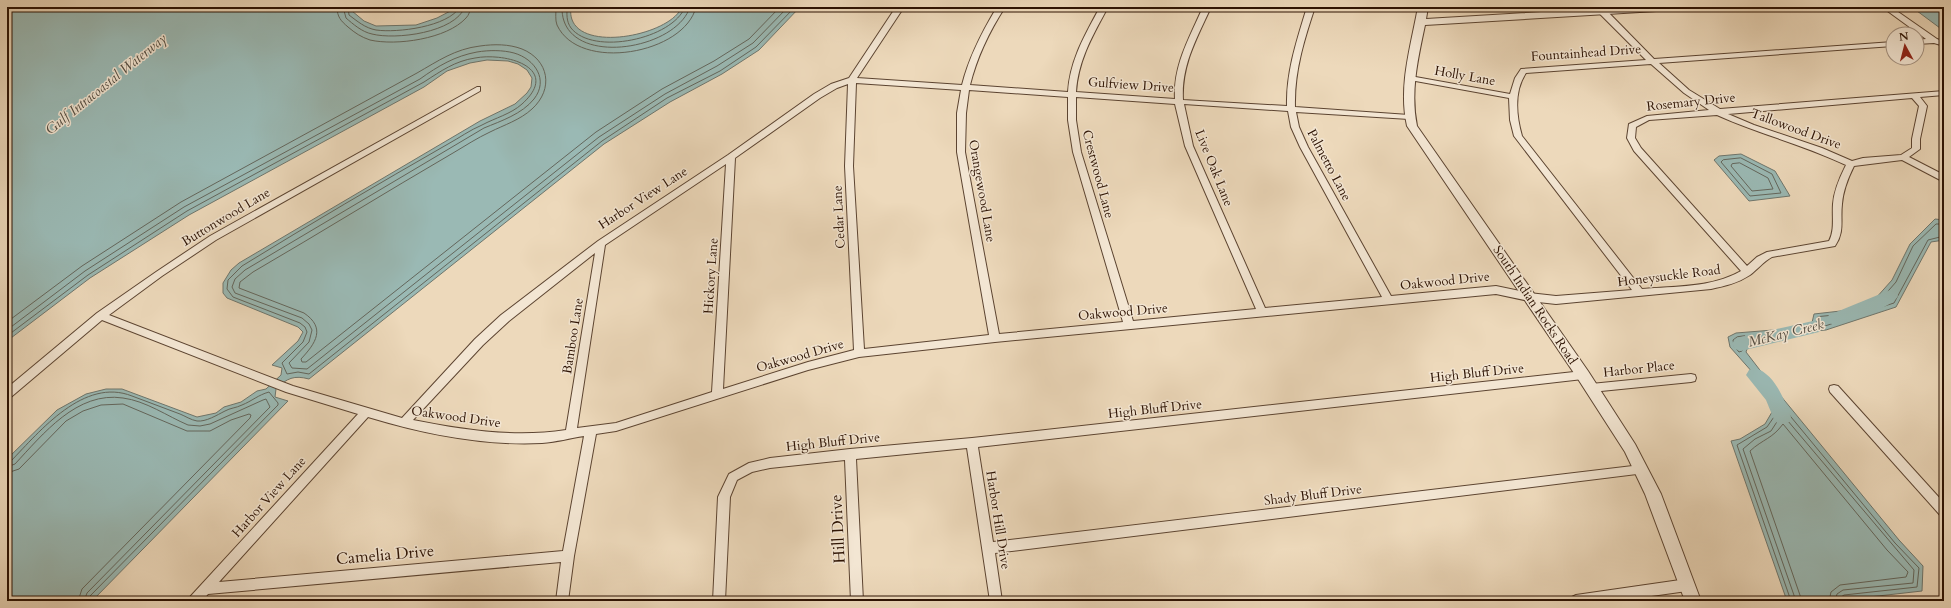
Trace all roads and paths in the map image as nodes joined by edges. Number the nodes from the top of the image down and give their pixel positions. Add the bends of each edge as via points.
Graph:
1 (900, 7) edge
2 (1001, 7) edge
3 (1104, 7) edge
4 (1207, 7) edge
5 (1311, 7) edge
6 (1423, 7) edge
7 (1673, 7) edge
8 (1886, 7) edge
9 (1603, 12) junction
10 (1421, 22) junction
11 (1934, 41) junction
12 (1925, 42) edge
13 (1944, 44) edge
14 (1885, 45) edge
15 (1654, 61) junction
16 (1410, 78) junction
17 (852, 80) junction
18 (965, 87) junction
19 (476, 89) dead end
20 (1073, 94) junction
21 (1944, 94) edge
22 (1914, 96) junction
23 (1515, 97) junction
24 (1179, 102) junction
25 (1292, 109) junction
26 (1717, 112) junction
27 (1409, 117) junction
28 (731, 157) junction
29 (1903, 157) junction
30 (1852, 164) junction
31 (1944, 179) edge
32 (601, 243) junction
33 (1747, 272) junction
34 (1640, 293) junction
35 (1529, 297) junction
36 (1389, 301) junction
37 (1262, 312) junction
38 (102, 316) junction
39 (1129, 326) junction
40 (995, 338) junction
41 (858, 353) junction
42 (1583, 375) junction
43 (1690, 378) dead end
44 (1591, 388) junction
45 (1834, 389) dead end
46 (7, 394) edge
47 (716, 396) junction
48 (366, 412) junction
49 (404, 423) junction
50 (591, 431) junction
51 (572, 434) junction
52 (972, 443) junction
53 (850, 454) junction
54 (1641, 470) junction
55 (1944, 511) edge
56 (988, 548) junction
57 (568, 556) junction
58 (1686, 585) junction
59 (205, 588) junction
60 (194, 601) edge
61 (562, 601) edge
62 (720, 601) edge
63 (857, 601) edge
64 (996, 601) edge
65 (1576, 601) edge
66 (1693, 601) edge

1 - 17 street
2 - 18 street, Orangewood Lane via 980,42
3 - 20 street, Crestwood Lane via 1088,36 1076,66
4 - 24 street, Live Oak Lane via 1180,75
5 - 25 street, Palmetto Lane via 1292,67
6 - 10 street, South Indian Rocks Road
7 - 9 street
8 - 11 street
9 - 10 street
9 - 15 street, Tallowood Drive
10 - 16 street, South Indian Rocks Road
11 - 12 street
11 - 13 street
14 - 15 street, Fountainhead Drive
15 - 23 street, Fountainhead Drive via 1530,69 1524,71 1517,79
15 - 26 street, Tallowood Drive via 1695,99
16 - 23 street, Holly Lane
16 - 27 street, South Indian Rocks Road
17 - 18 street, Gulfview Drive
17 - 28 street, Harbor View Lane via 834,86 817,96
17 - 41 street, Cedar Lane via 850,166
18 - 20 street, Gulfview Drive
18 - 40 street, Orangewood Lane via 961,114 961,152
19 - 38 street, Buttonwood Lane via 212,238
20 - 24 street, Gulfview Drive
20 - 39 street, Crestwood Lane via 1071,124 1077,152
21 - 22 street, Rosemary Drive
22 - 26 street, Rosemary Drive
22 - 29 street via 1923,106 1916,149
23 - 34 street, Fountainhead Drive via 1513,123 1518,136
24 - 25 street, Gulfview Drive
24 - 37 street, Live Oak Lane via 1189,146
25 - 27 street, Gulfview Drive
25 - 36 street, Palmetto Lane via 1294,125 1304,147
26 - 30 street, Tallowood Drive via 1744,124 1815,147
26 - 33 street, Rosemary Drive via 1647,118 1632,126 1631,138 1637,150
27 - 35 street, South Indian Rocks Road via 1412,126
28 - 32 street, Harbor View Lane
28 - 47 street, Hickory Lane
29 - 30 street
29 - 31 street
30 - 33 street, Honeysuckle Road via 1840,188 1837,211 1838,235 1832,244 1770,254 1760,259
32 - 49 street, Harbor View Lane via 505,318 479,342
32 - 51 street, Bamboo Lane
33 - 34 street, Honeysuckle Road via 1731,281 1711,286
34 - 35 street, Honeysuckle Road via 1556,300
35 - 36 street, Oakwood Drive via 1496,290
35 - 42 street, South Indian Rocks Road
36 - 37 street, Oakwood Drive
37 - 39 street, Oakwood Drive
38 - 46 street, Buttonwood Lane
38 - 48 street, Oakwood Drive via 290,389
39 - 40 street, Oakwood Drive
40 - 41 street, Oakwood Drive
41 - 47 street, Oakwood Drive via 808,366
42 - 44 street, South Indian Rocks Road
42 - 52 street, High Bluff Drive
43 - 44 street, Harbor Place
44 - 54 street, South Indian Rocks Road via 1630,448
45 - 55 street
47 - 50 street, Oakwood Drive via 616,427
48 - 49 street, Oakwood Drive
48 - 59 street, Harbor View Lane
49 - 51 street, Oakwood Drive via 461,434 504,438 543,438
50 - 51 street, Oakwood Drive
50 - 57 street
52 - 53 street, High Bluff Drive
52 - 56 street, Harbor Hill Drive
53 - 62 street, High Bluff Drive via 770,463 749,468 733,477 724,497
53 - 63 street, Hill Drive
54 - 56 street, Shady Bluff Drive
54 - 58 street, South Indian Rocks Road via 1653,494
56 - 64 street, Harbor Hill Drive
57 - 59 street, Camelia Drive
57 - 61 street
58 - 65 street
58 - 66 street, South Indian Rocks Road
59 - 60 street, Harbor View Lane

